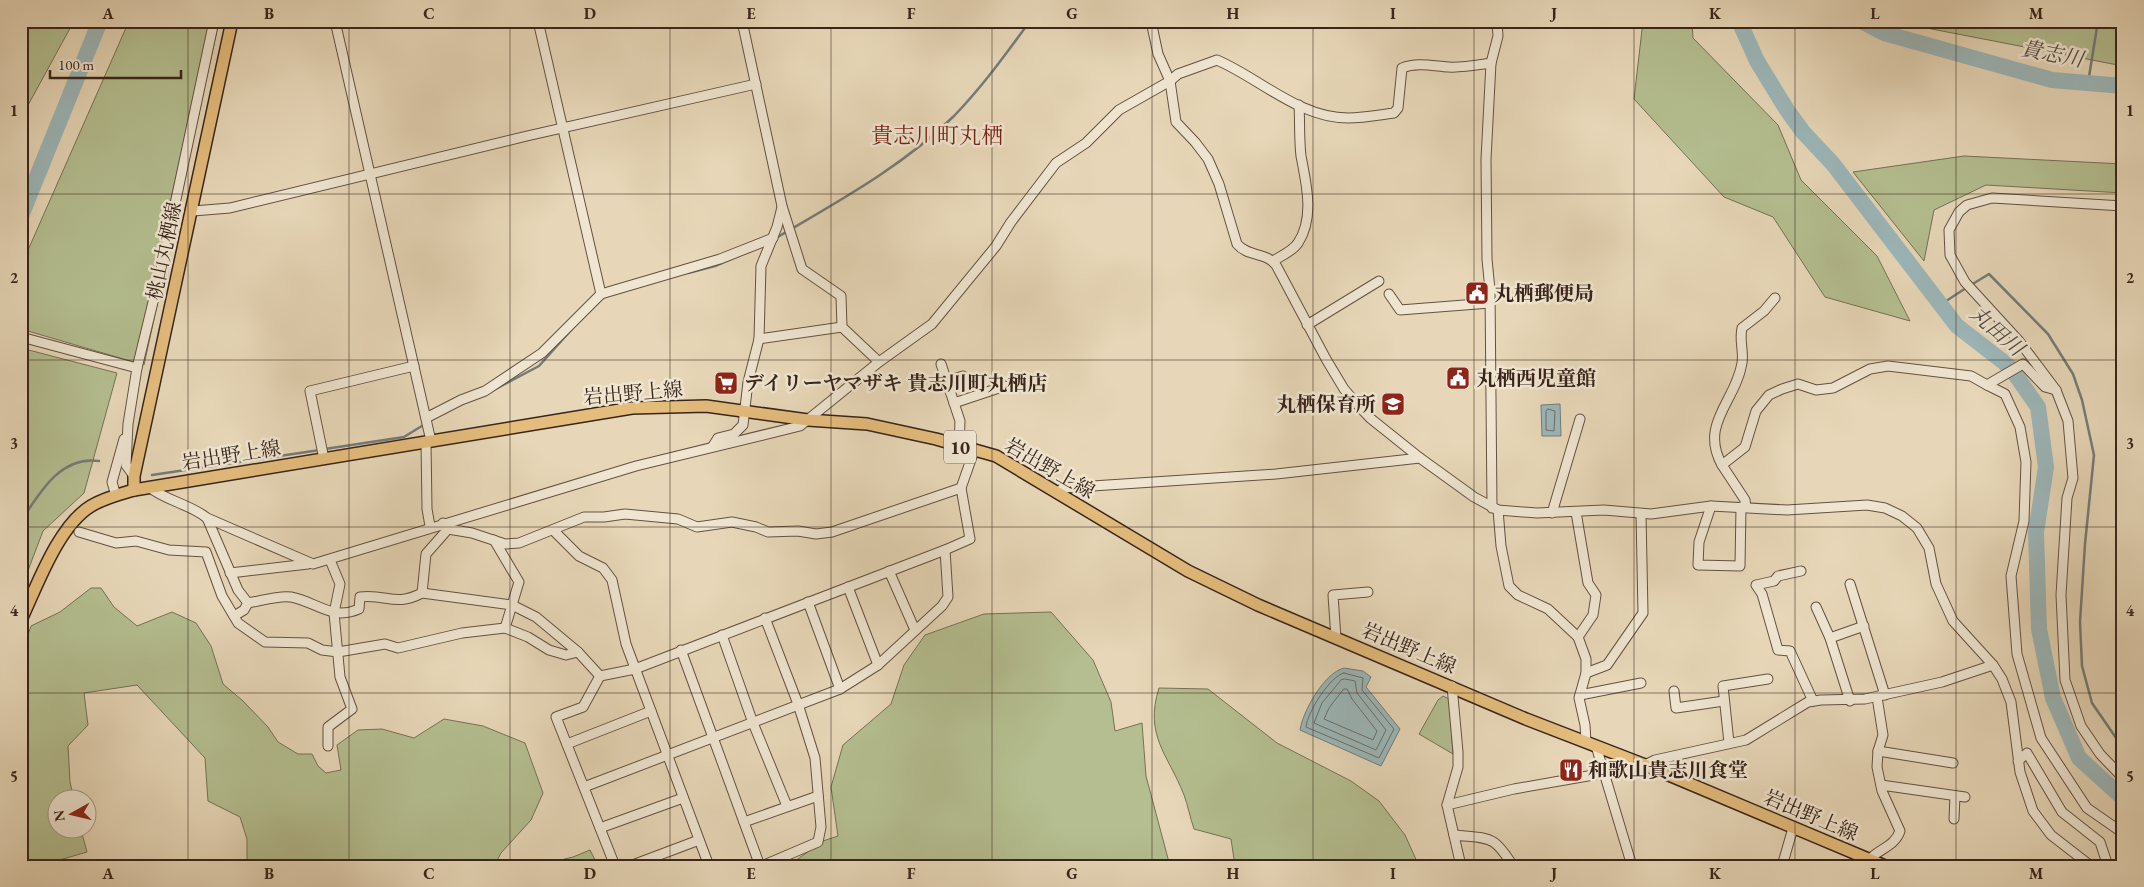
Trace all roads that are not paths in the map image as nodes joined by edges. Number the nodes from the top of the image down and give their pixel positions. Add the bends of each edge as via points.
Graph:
1 (214, 21) edge
2 (232, 21) edge
3 (335, 21) edge
4 (538, 21) edge
5 (742, 21) edge
6 (1151, 21) edge
7 (1497, 21) edge
8 (1491, 63) junction
9 (1170, 81) junction
10 (756, 84) junction
11 (1300, 105) junction
12 (562, 128) junction
13 (369, 174) junction
14 (782, 206) junction
15 (2123, 206) edge
16 (193, 211) junction
17 (773, 238) junction
18 (1273, 261) junction
19 (1378, 281) dead end
20 (601, 294) junction
21 (1389, 294) dead end
22 (1776, 298) dead end
23 (1490, 303) junction
24 (1307, 325) junction
25 (842, 327) junction
26 (21, 337) edge
27 (759, 339) junction
28 (879, 362) junction
29 (940, 364) dead end
30 (414, 366) junction
31 (137, 368) junction
32 (963, 376) dead end
33 (946, 381) junction
34 (1990, 383) junction
35 (1005, 386) dead end
36 (2056, 390) junction
37 (954, 403) junction
38 (744, 412) junction
39 (426, 418) junction
40 (1580, 419) dead end
41 (808, 420) junction
42 (128, 424) junction
43 (428, 442) junction
44 (712, 446) junction
45 (959, 446) junction
46 (974, 451) junction
47 (1420, 458) junction
48 (324, 459) junction
49 (1722, 465) junction
50 (134, 476) junction
51 (149, 487) junction
52 (961, 488) junction
53 (134, 490) junction
54 (1057, 493) junction
55 (116, 496) junction
56 (1711, 506) junction
57 (1743, 507) junction
58 (1495, 509) junction
59 (1576, 512) junction
60 (1552, 513) junction
61 (1642, 514) junction
62 (208, 518) junction
63 (430, 526) junction
64 (445, 526) junction
65 (553, 530) junction
66 (79, 532) dead end
67 (494, 540) junction
68 (945, 550) junction
69 (330, 560) junction
70 (313, 564) junction
71 (889, 571) junction
72 (1802, 571) dead end
73 (230, 573) junction
74 (1850, 584) dead end
75 (848, 587) junction
76 (422, 592) junction
77 (1368, 592) dead end
78 (808, 602) junction
79 (248, 603) junction
80 (512, 605) junction
81 (1816, 607) dead end
82 (334, 613) junction
83 (234, 616) junction
84 (766, 618) junction
85 (21, 620) edge
86 (1864, 626) junction
87 (505, 628) junction
88 (915, 630) junction
89 (722, 635) junction
90 (1578, 637) junction
91 (1336, 638) junction
92 (1830, 638) junction
93 (680, 650) junction
94 (338, 652) junction
95 (578, 652) junction
96 (878, 665) junction
97 (1994, 665) junction
98 (635, 669) junction
99 (1586, 673) junction
100 (600, 676) junction
101 (1768, 679) dead end
102 (1641, 683) dead end
103 (1452, 686) junction
104 (840, 689) junction
105 (1674, 691) dead end
106 (1580, 694) junction
107 (1881, 696) junction
108 (1724, 701) junction
109 (1813, 701) junction
110 (1850, 701) junction
111 (798, 704) junction
112 (651, 711) junction
113 (753, 723) junction
114 (712, 738) junction
115 (1728, 743) junction
116 (567, 744) junction
117 (1591, 744) junction
118 (328, 746) dead end
119 (1878, 751) junction
120 (667, 755) junction
121 (2018, 761) junction
122 (1953, 763) dead end
123 (1645, 765) junction
124 (1604, 773) junction
125 (2123, 778) edge
126 (1881, 785) junction
127 (584, 787) junction
128 (818, 796) junction
129 (1955, 796) junction
130 (1965, 797) dead end
131 (683, 798) junction
132 (1447, 805) junction
133 (787, 806) junction
134 (1954, 819) dead end
135 (744, 822) junction
136 (600, 828) junction
137 (1793, 828) junction
138 (2123, 833) edge
139 (1454, 835) junction
140 (700, 840) junction
141 (1868, 862) edge
142 (615, 866) edge
143 (630, 866) edge
144 (709, 866) edge
145 (761, 866) edge
146 (1461, 866) edge
147 (1513, 866) edge
148 (1632, 866) edge
149 (1782, 866) edge
150 (1885, 866) edge
151 (2092, 866) edge
152 (2108, 866) edge

1 - 31 street via 152,314
2 - 16 main road, 桃山丸栖線
3 - 13 street
4 - 12 street
5 - 10 street
6 - 9 street via 1158,54
7 - 8 street via 1498,36
8 - 11 street via 1448,67 1439,64 1409,65 1402,68 1398,108 1394,113 1334,117
8 - 23 street via 1486,159
9 - 11 street via 1178,74 1216,60
9 - 18 street via 1176,122 1208,159 1238,244 1244,251 1270,257
9 - 28 street via 1119,110 1086,144 1056,163 996,246 932,324
10 - 12 street
10 - 14 street
11 - 18 street via 1301,156 1308,210 1305,229 1297,245
12 - 13 street
12 - 20 street
13 - 16 street via 230,208
13 - 30 street
14 - 17 street
14 - 25 street via 802,269 841,296
15 - 36 street via 1992,198 1968,205 1958,212 1949,230 1950,255 1965,282 2019,340
16 - 50 main road, 桃山丸栖線
17 - 20 street via 720,259
17 - 27 street via 761,266
18 - 24 street
19 - 24 street
20 - 39 street via 542,353 485,391
21 - 23 street via 1400,310
22 - 49 street via 1742,328 1742,362 1715,427 1714,443
23 - 58 street
24 - 47 street via 1344,389 1370,418
25 - 27 street
25 - 28 street
26 - 31 street
27 - 38 street
28 - 41 street
29 - 33 street
30 - 39 street
30 - 48 street via 310,390
31 - 42 street
32 - 33 street
33 - 37 street
34 - 36 street via 2023,364 2044,387
34 - 49 street via 1971,376 1888,366 1870,369 1833,388 1816,390 1798,384 1768,395 1756,411 1745,447
34 - 138 street via 2005,394 2020,427 2026,462 2024,521 2011,576 2017,654 2041,738 2087,808
35 - 37 street
36 - 125 street via 2068,422 2073,478 2067,498 2061,595 2065,680 2081,726 2100,754
37 - 45 street via 960,421
38 - 41 main road, 岩出野上線 / 10
38 - 43 main road, 岩出野上線 / 10 via 706,406 632,408
38 - 44 street via 743,425 734,434 718,438
39 - 43 street
40 - 60 street
41 - 44 street via 800,426
41 - 45 main road, 岩出野上線 / 10 via 889,427
42 - 50 street via 126,465
42 - 55 street via 112,482
43 - 48 main road, 岩出野上線 / 10
43 - 63 street via 427,509
44 - 64 street via 636,466
45 - 46 main road, 岩出野上線 / 10
46 - 52 street
46 - 54 main road, 岩出野上線 / 10 via 996,456
47 - 54 street via 1276,474 1063,488
47 - 58 street
48 - 51 main road, 岩出野上線 / 10
49 - 57 street via 1745,500
50 - 53 main road, 桃山丸栖線
51 - 53 main road, 岩出野上線 / 10
51 - 62 street
52 - 65 street via 816,534 768,532 732,522 697,527 678,519 625,514 584,516
52 - 68 street via 970,539
53 - 55 main road, 岩出野上線 / 10
54 - 91 main road, 岩出野上線 / 10 via 1188,571
55 - 85 main road, 岩出野上線 / 10 via 90,507 72,522
56 - 57 street
56 - 57 street via 1700,542 1698,565 1740,566
56 - 61 street
57 - 97 street via 1787,510 1867,505 1902,516 1917,528 1929,548 1936,584 1953,621
58 - 60 street
58 - 90 street via 1509,586 1518,595 1548,609
59 - 60 street
59 - 61 street via 1604,510
59 - 90 street via 1588,583 1596,595 1593,615
61 - 99 street via 1643,613 1607,664
62 - 70 street
62 - 73 street
63 - 64 street
63 - 69 street
64 - 67 street
64 - 76 street via 426,554
65 - 67 street via 518,543 505,544
65 - 98 street via 579,556 603,568 612,580
66 - 83 street via 116,543 136,541 169,550 206,552 222,596
67 - 80 street via 519,582
68 - 71 street
68 - 88 street via 948,597
69 - 70 street
69 - 82 street via 340,584
70 - 73 street
71 - 75 street
71 - 88 street
72 - 109 street via 1756,585 1762,594 1778,650 1790,652
73 - 79 street
74 - 86 street
75 - 78 street
75 - 96 street
76 - 80 street
76 - 82 street via 398,601 378,595 360,597 359,609 347,614
77 - 91 street via 1333,595
78 - 84 street
78 - 104 street
79 - 82 street via 290,597
79 - 83 street
80 - 87 street
80 - 95 street via 536,618
81 - 92 street
82 - 94 street
83 - 94 street via 238,623 265,642 308,643 322,650
84 - 89 street
84 - 111 street
86 - 92 street
86 - 107 street
87 - 94 street via 462,633 398,648 385,644
87 - 95 street via 549,650 566,655
88 - 96 street
89 - 93 street
89 - 113 street
90 - 99 street via 1586,659
91 - 103 main road, 岩出野上線 / 10
92 - 110 street
93 - 98 street
93 - 114 street
94 - 118 street via 340,677 352,709 328,727
95 - 100 street
96 - 104 street
97 - 107 street via 1942,682
97 - 121 street via 2011,702
98 - 100 street
98 - 112 street
99 - 106 street
100 - 116 street via 583,707 556,717
101 - 108 street via 1723,686
102 - 106 street
103 - 117 main road, 岩出野上線 / 10
103 - 132 street via 1458,760
104 - 111 street
105 - 108 street via 1676,708
106 - 117 street
107 - 110 street
107 - 119 street via 1883,736
108 - 115 street
109 - 110 street
109 - 115 street via 1746,740
111 - 113 street
111 - 128 street via 814,758
112 - 116 street
112 - 120 street
113 - 114 street
113 - 133 street
114 - 120 street
114 - 135 street
115 - 123 street
116 - 127 street
117 - 123 main road, 岩出野上線 / 10
117 - 124 street
119 - 122 street
119 - 126 street
120 - 127 street
120 - 131 street
121 - 151 street via 2033,811 2052,835
121 - 152 street via 2027,753 2062,812 2100,842
123 - 137 main road, 岩出野上線 / 10
124 - 132 street
124 - 148 street
126 - 129 street
126 - 141 street via 1900,831 1897,841
127 - 136 street
128 - 133 street
128 - 145 street via 821,827 818,842
129 - 130 street
129 - 134 street
131 - 136 street
131 - 140 street
132 - 139 street
133 - 135 street
135 - 145 street
136 - 142 street
137 - 141 main road, 岩出野上線 / 10
137 - 149 street
139 - 146 street
139 - 147 street via 1500,844
140 - 143 street
140 - 144 street
141 - 150 main road, 岩出野上線 / 10

